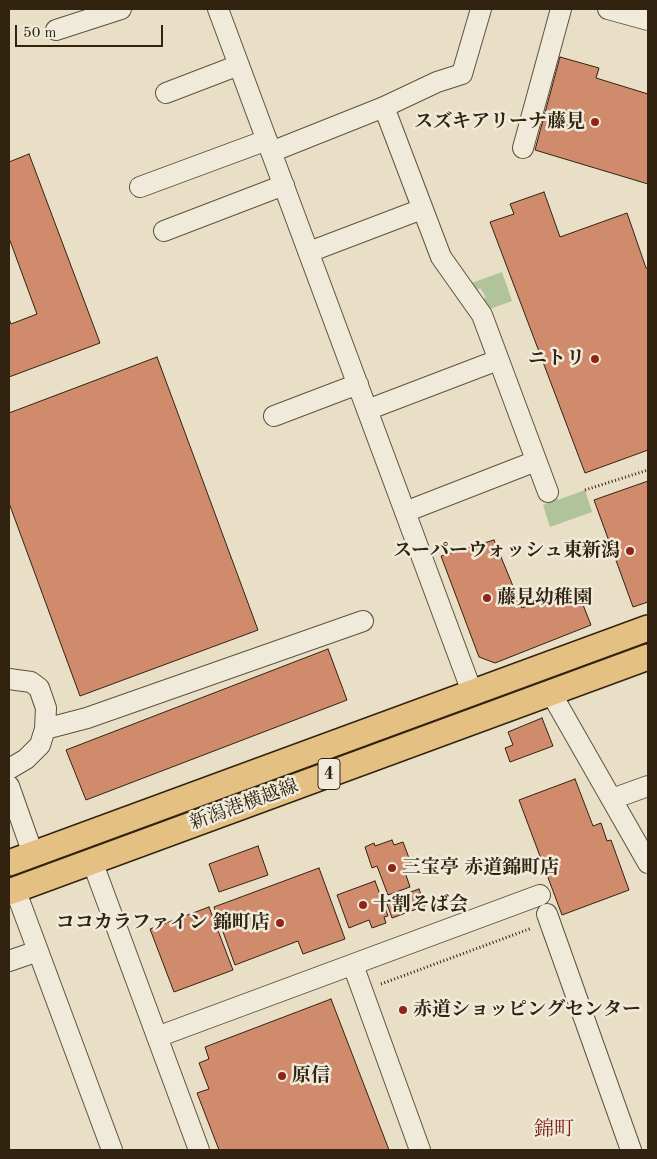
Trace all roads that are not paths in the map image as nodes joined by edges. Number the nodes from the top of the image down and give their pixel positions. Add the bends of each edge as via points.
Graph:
1 (121, 9) edge
2 (218, 9) edge
3 (481, 9) edge
4 (561, 9) edge
5 (608, 9) edge
6 (82, 15) edge
7 (648, 20) edge
8 (56, 30) dead end
9 (239, 65) junction
10 (166, 93) dead end
11 (384, 107) junction
12 (269, 146) junction
13 (523, 148) dead end
14 (284, 185) junction
15 (140, 187) dead end
16 (422, 209) junction
17 (164, 231) dead end
18 (309, 252) junction
19 (498, 360) junction
20 (358, 384) junction
21 (367, 410) junction
22 (274, 416) dead end
23 (536, 461) junction
24 (548, 492) dead end
25 (404, 512) junction
26 (363, 621) dead end
27 (648, 628) edge
28 (648, 657) edge
29 (9, 679) edge
30 (472, 692) junction
31 (551, 693) junction
32 (45, 729) junction
33 (9, 768) edge
34 (9, 786) edge
35 (648, 786) edge
36 (612, 799) junction
37 (33, 854) junction
38 (92, 861) junction
39 (9, 863) edge
40 (648, 863) edge
41 (12, 890) edge
42 (540, 895) dead end
43 (542, 920) road end
44 (38, 951) junction
45 (9, 961) edge
46 (353, 965) junction
47 (157, 1037) junction
48 (112, 1150) edge
49 (198, 1150) edge
50 (420, 1150) edge
51 (631, 1150) edge

1 - 6 street
2 - 9 street
3 - 11 street via 462,74
4 - 13 street
5 - 7 street
6 - 8 street
9 - 10 street
9 - 12 street
11 - 12 street
11 - 16 street
12 - 14 street
12 - 15 street
14 - 17 street
14 - 18 street
16 - 18 street
16 - 19 street via 441,257 482,315
18 - 20 street
19 - 21 street
19 - 23 street
20 - 21 street
20 - 22 street
21 - 25 street
23 - 24 street
23 - 25 street
25 - 30 street
26 - 32 street via 86,718
27 - 30 main road, 新潟港横越線 / 4
28 - 31 main road, 新潟港横越線 / 4
29 - 32 street via 31,682 40,688 46,708
30 - 37 main road, 新潟港横越線 / 4
31 - 36 street
31 - 38 main road, 新潟港横越線 / 4
32 - 33 street via 40,744 26,759
34 - 37 street
35 - 36 street
36 - 40 street
37 - 39 main road, 新潟港横越線 / 4
38 - 41 main road, 新潟港横越線 / 4
38 - 47 street
41 - 44 street
42 - 46 street
43 - 51 street
44 - 45 street
44 - 48 street
46 - 47 street
46 - 50 street
47 - 49 street

